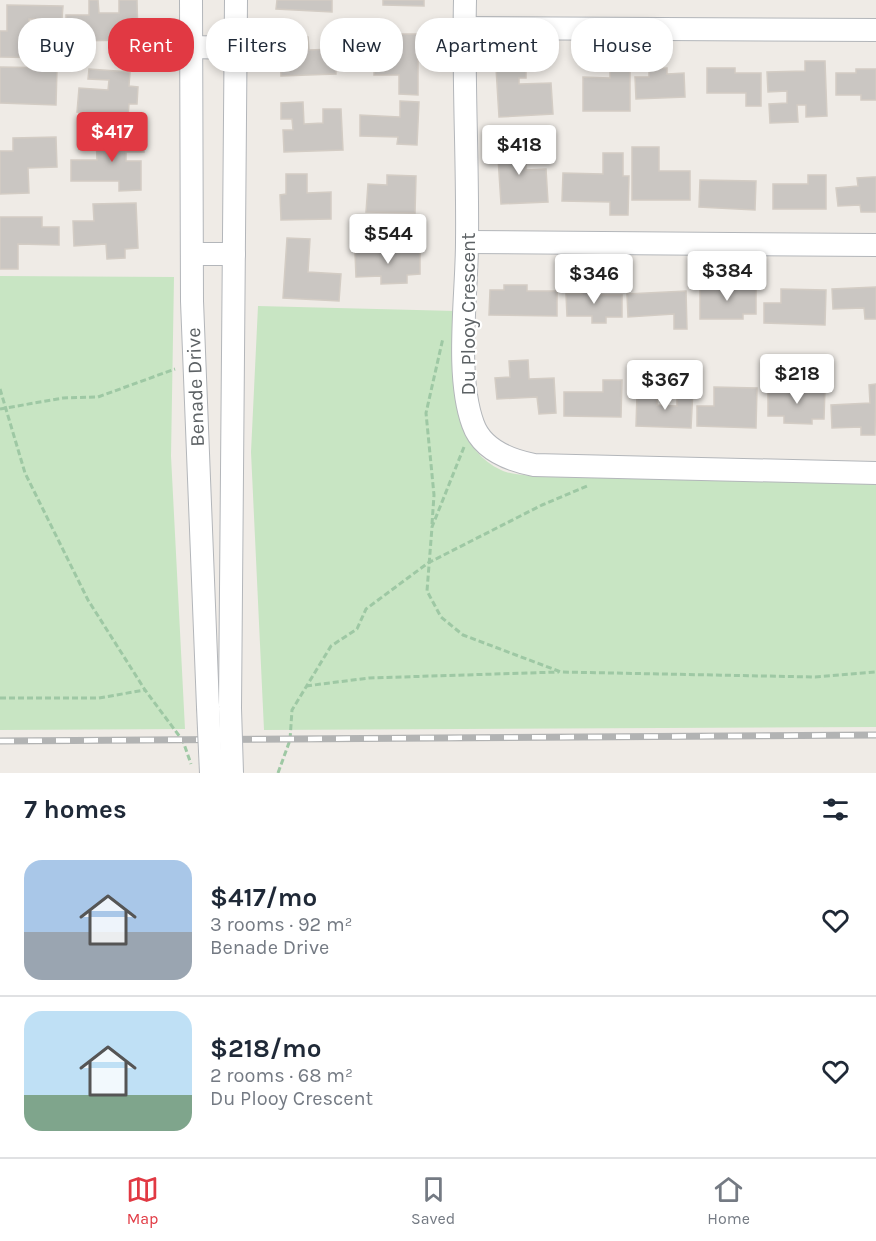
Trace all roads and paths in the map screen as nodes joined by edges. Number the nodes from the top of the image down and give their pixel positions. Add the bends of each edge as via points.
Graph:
1 (191, 0) edge
2 (236, 0) edge
3 (465, 0) edge
4 (191, 18) edge
5 (236, 18) edge
6 (464, 18) edge
7 (559, 28) edge
8 (876, 30) edge
9 (191, 72) edge
10 (236, 72) edge
11 (465, 72) edge
12 (467, 242) junction
13 (876, 245) edge
14 (192, 254) junction
15 (234, 254) junction
16 (444, 336) dead end
17 (194, 362) junction
18 (0, 389) edge
19 (6, 408) junction
20 (0, 409) edge
21 (473, 425) junction
22 (876, 473) edge
23 (594, 483) dead end
24 (432, 527) junction
25 (428, 563) junction
26 (561, 672) junction
27 (876, 672) edge
28 (306, 686) junction
29 (145, 690) junction
30 (0, 698) edge
31 (219, 707) junction
32 (194, 773) edge
33 (212, 773) edge
34 (232, 773) edge
35 (278, 773) edge

1 - 4 street, Benade Drive
2 - 5 street, Benade Drive
3 - 6 street, Du Plooy Crescent
7 - 8 street
9 - 14 street, Benade Drive
10 - 15 street, Benade Drive
11 - 12 street, Du Plooy Crescent
12 - 13 street
12 - 21 street, Du Plooy Crescent via 464,379
14 - 15 street
14 - 17 street, Benade Drive
15 - 31 street, Benade Drive
16 - 24 path via 426,413 434,495
17 - 19 path via 98,397 63,398
17 - 31 street, Benade Drive
18 - 19 path
19 - 20 path
19 - 29 path via 25,473 88,600
21 - 22 street, Du Plooy Crescent via 497,453 534,465
21 - 24 path
23 - 25 path
24 - 25 path
25 - 26 path via 427,591 441,617 463,636
25 - 28 path via 366,609 357,629 331,646
26 - 27 path via 815,677
26 - 28 path via 369,678
28 - 35 path via 292,710 290,740
29 - 30 path via 99,698
29 - 32 path via 183,741
31 - 33 street, Benade Drive, bridge
31 - 34 street, Benade Drive, bridge

